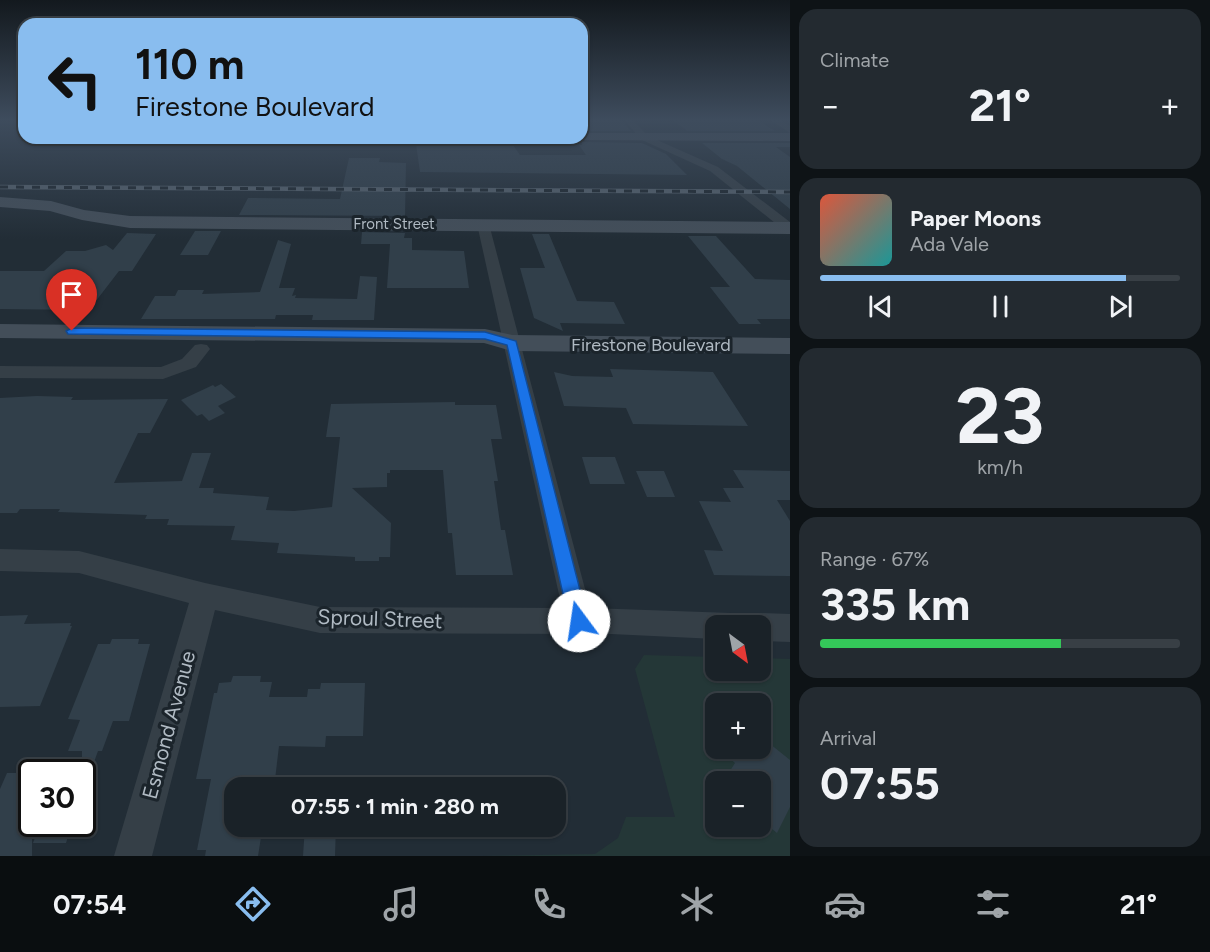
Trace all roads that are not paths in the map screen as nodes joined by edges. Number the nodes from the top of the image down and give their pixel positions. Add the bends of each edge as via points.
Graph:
1 (692, 159) edge
2 (0, 202) edge
3 (483, 224) junction
4 (790, 228) edge
5 (0, 331) edge
6 (512, 343) junction
7 (790, 346) edge
8 (0, 347) edge
9 (201, 349) junction
10 (0, 372) edge
11 (0, 560) edge
12 (205, 595) junction
13 (579, 621) junction
14 (705, 625) edge
15 (771, 627) edge
16 (790, 628) edge
17 (133, 856) edge

1 - 4 street via 714,169
2 - 3 street, Front Street via 51,206 130,222
3 - 4 street, Front Street
3 - 6 street
5 - 6 street, Firestone Boulevard via 485,336
6 - 7 street, Firestone Boulevard
6 - 9 street, Firestone Boulevard via 489,353
6 - 13 street
8 - 9 street, Firestone Boulevard
9 - 10 street via 189,363 163,373
11 - 12 street, Sproul Street via 79,562
12 - 13 street, Sproul Street via 320,620
12 - 17 street, Esmond Avenue
13 - 14 street, Sproul Street
15 - 16 street

